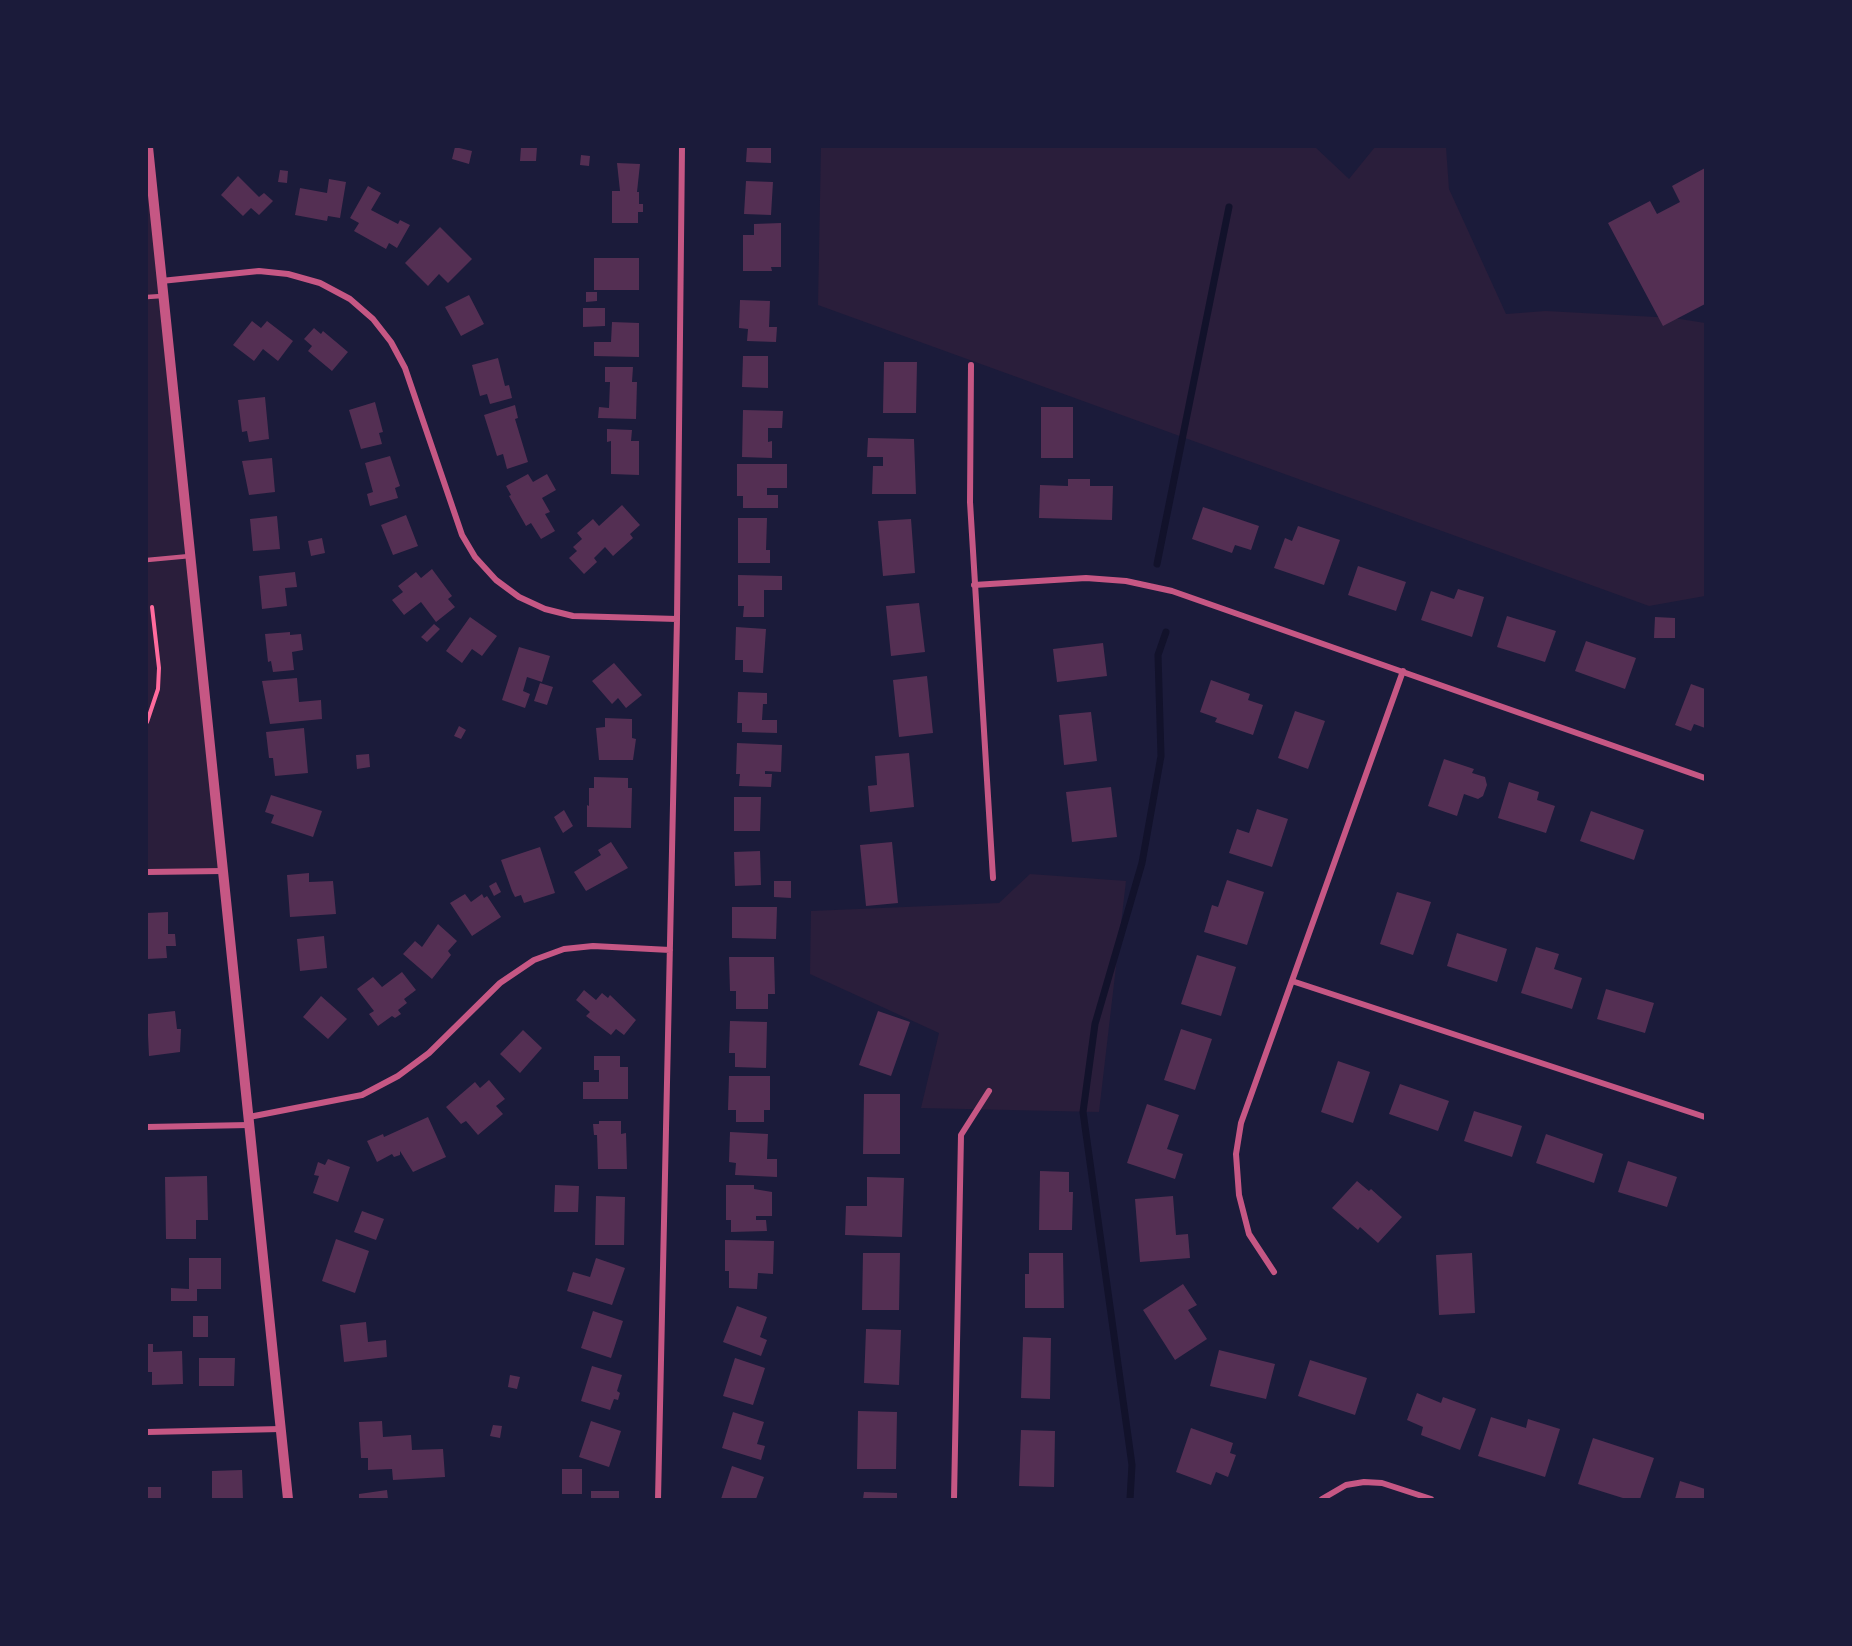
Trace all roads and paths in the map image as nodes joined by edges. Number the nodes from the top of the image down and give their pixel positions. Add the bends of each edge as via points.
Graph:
1 (148, 147) edge
2 (682, 147) edge
3 (161, 282) junction
4 (163, 296) junction
5 (147, 297) edge
6 (971, 365) dead end
7 (190, 556) junction
8 (147, 560) edge
9 (974, 585) junction
10 (152, 607) dead end
11 (677, 619) junction
12 (1403, 671) junction
13 (147, 722) edge
14 (1705, 778) edge
15 (223, 871) junction
16 (147, 872) edge
17 (993, 879) dead end
18 (670, 950) junction
19 (1292, 981) junction
20 (988, 1091) dead end
21 (1705, 1117) edge
22 (249, 1121) junction
23 (147, 1127) edge
24 (1274, 1272) dead end
25 (281, 1429) junction
26 (147, 1432) edge
27 (288, 1499) edge
28 (658, 1499) edge
29 (954, 1499) edge
30 (1322, 1499) edge
31 (1431, 1499) edge

1 - 3 street
2 - 11 street
3 - 4 street
3 - 11 street via 259,271 320,283 350,299 373,319 405,368 462,535 496,580 545,609 573,616
4 - 5 lane
4 - 7 street
6 - 9 street
7 - 8 lane
7 - 15 street
9 - 12 street via 1086,578 1126,581 1172,591
9 - 17 street
10 - 13 path via 159,668 158,689
11 - 18 street
12 - 14 street
12 - 19 street
15 - 16 street
15 - 22 street
18 - 22 street via 593,946 534,960 500,982 429,1053 398,1076 362,1095
18 - 28 street
19 - 21 street
19 - 24 street via 1241,1123 1236,1154 1239,1195 1249,1234
20 - 29 street via 961,1134
22 - 23 street
22 - 25 street
25 - 26 street
25 - 27 street
30 - 31 street via 1346,1485 1364,1482

